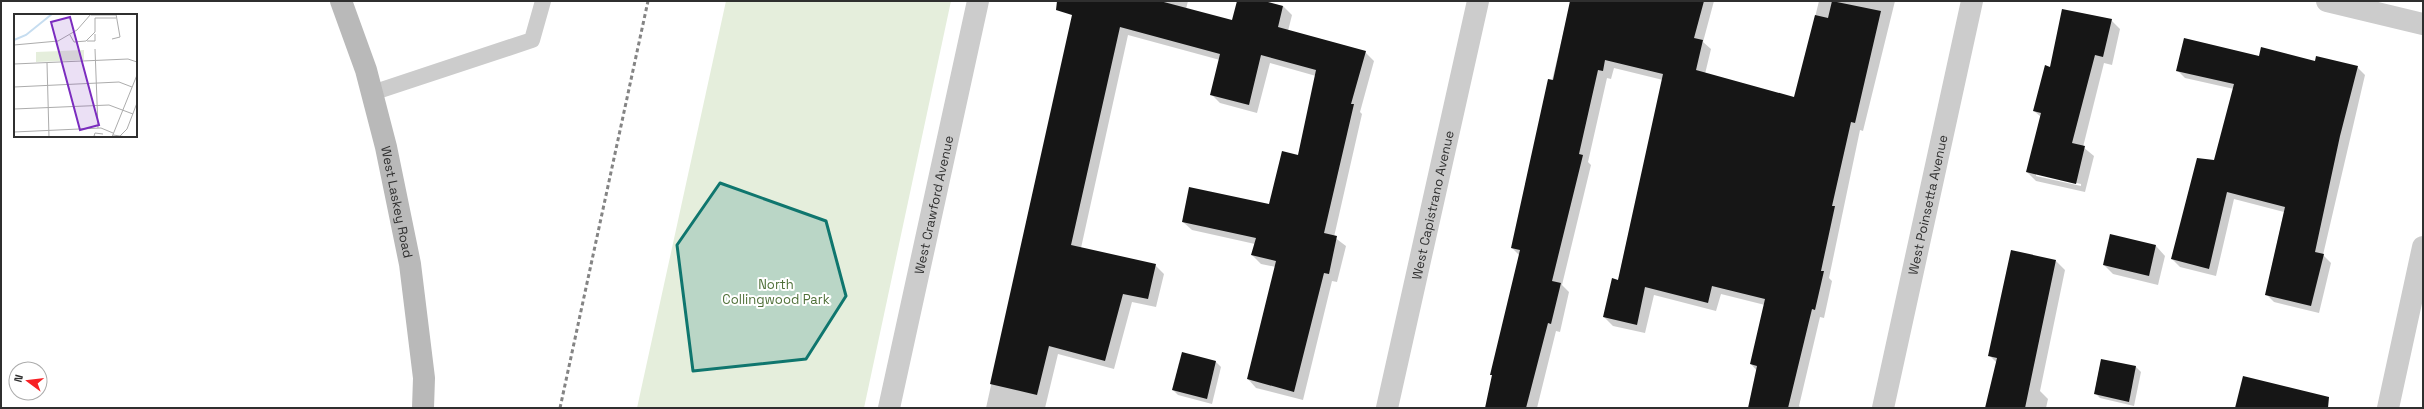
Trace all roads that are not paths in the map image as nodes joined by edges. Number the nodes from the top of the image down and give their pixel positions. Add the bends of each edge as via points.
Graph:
1 (341, 1) edge
2 (543, 1) edge
3 (978, 1) edge
4 (1478, 1) edge
5 (1972, 1) edge
6 (2327, 1) edge
7 (2423, 24) edge
8 (372, 93) junction
9 (2423, 247) edge
10 (423, 408) edge
11 (889, 408) edge
12 (1387, 408) edge
13 (1883, 408) edge
14 (2388, 408) edge

1 - 8 main road, West Laskey Road
2 - 8 lane via 532,40
3 - 11 street, West Crawford Avenue
4 - 12 street, West Capistrano Avenue
5 - 13 street, West Poinsetta Avenue
6 - 7 street
8 - 10 main road, West Laskey Road via 410,264 424,378
9 - 14 street

